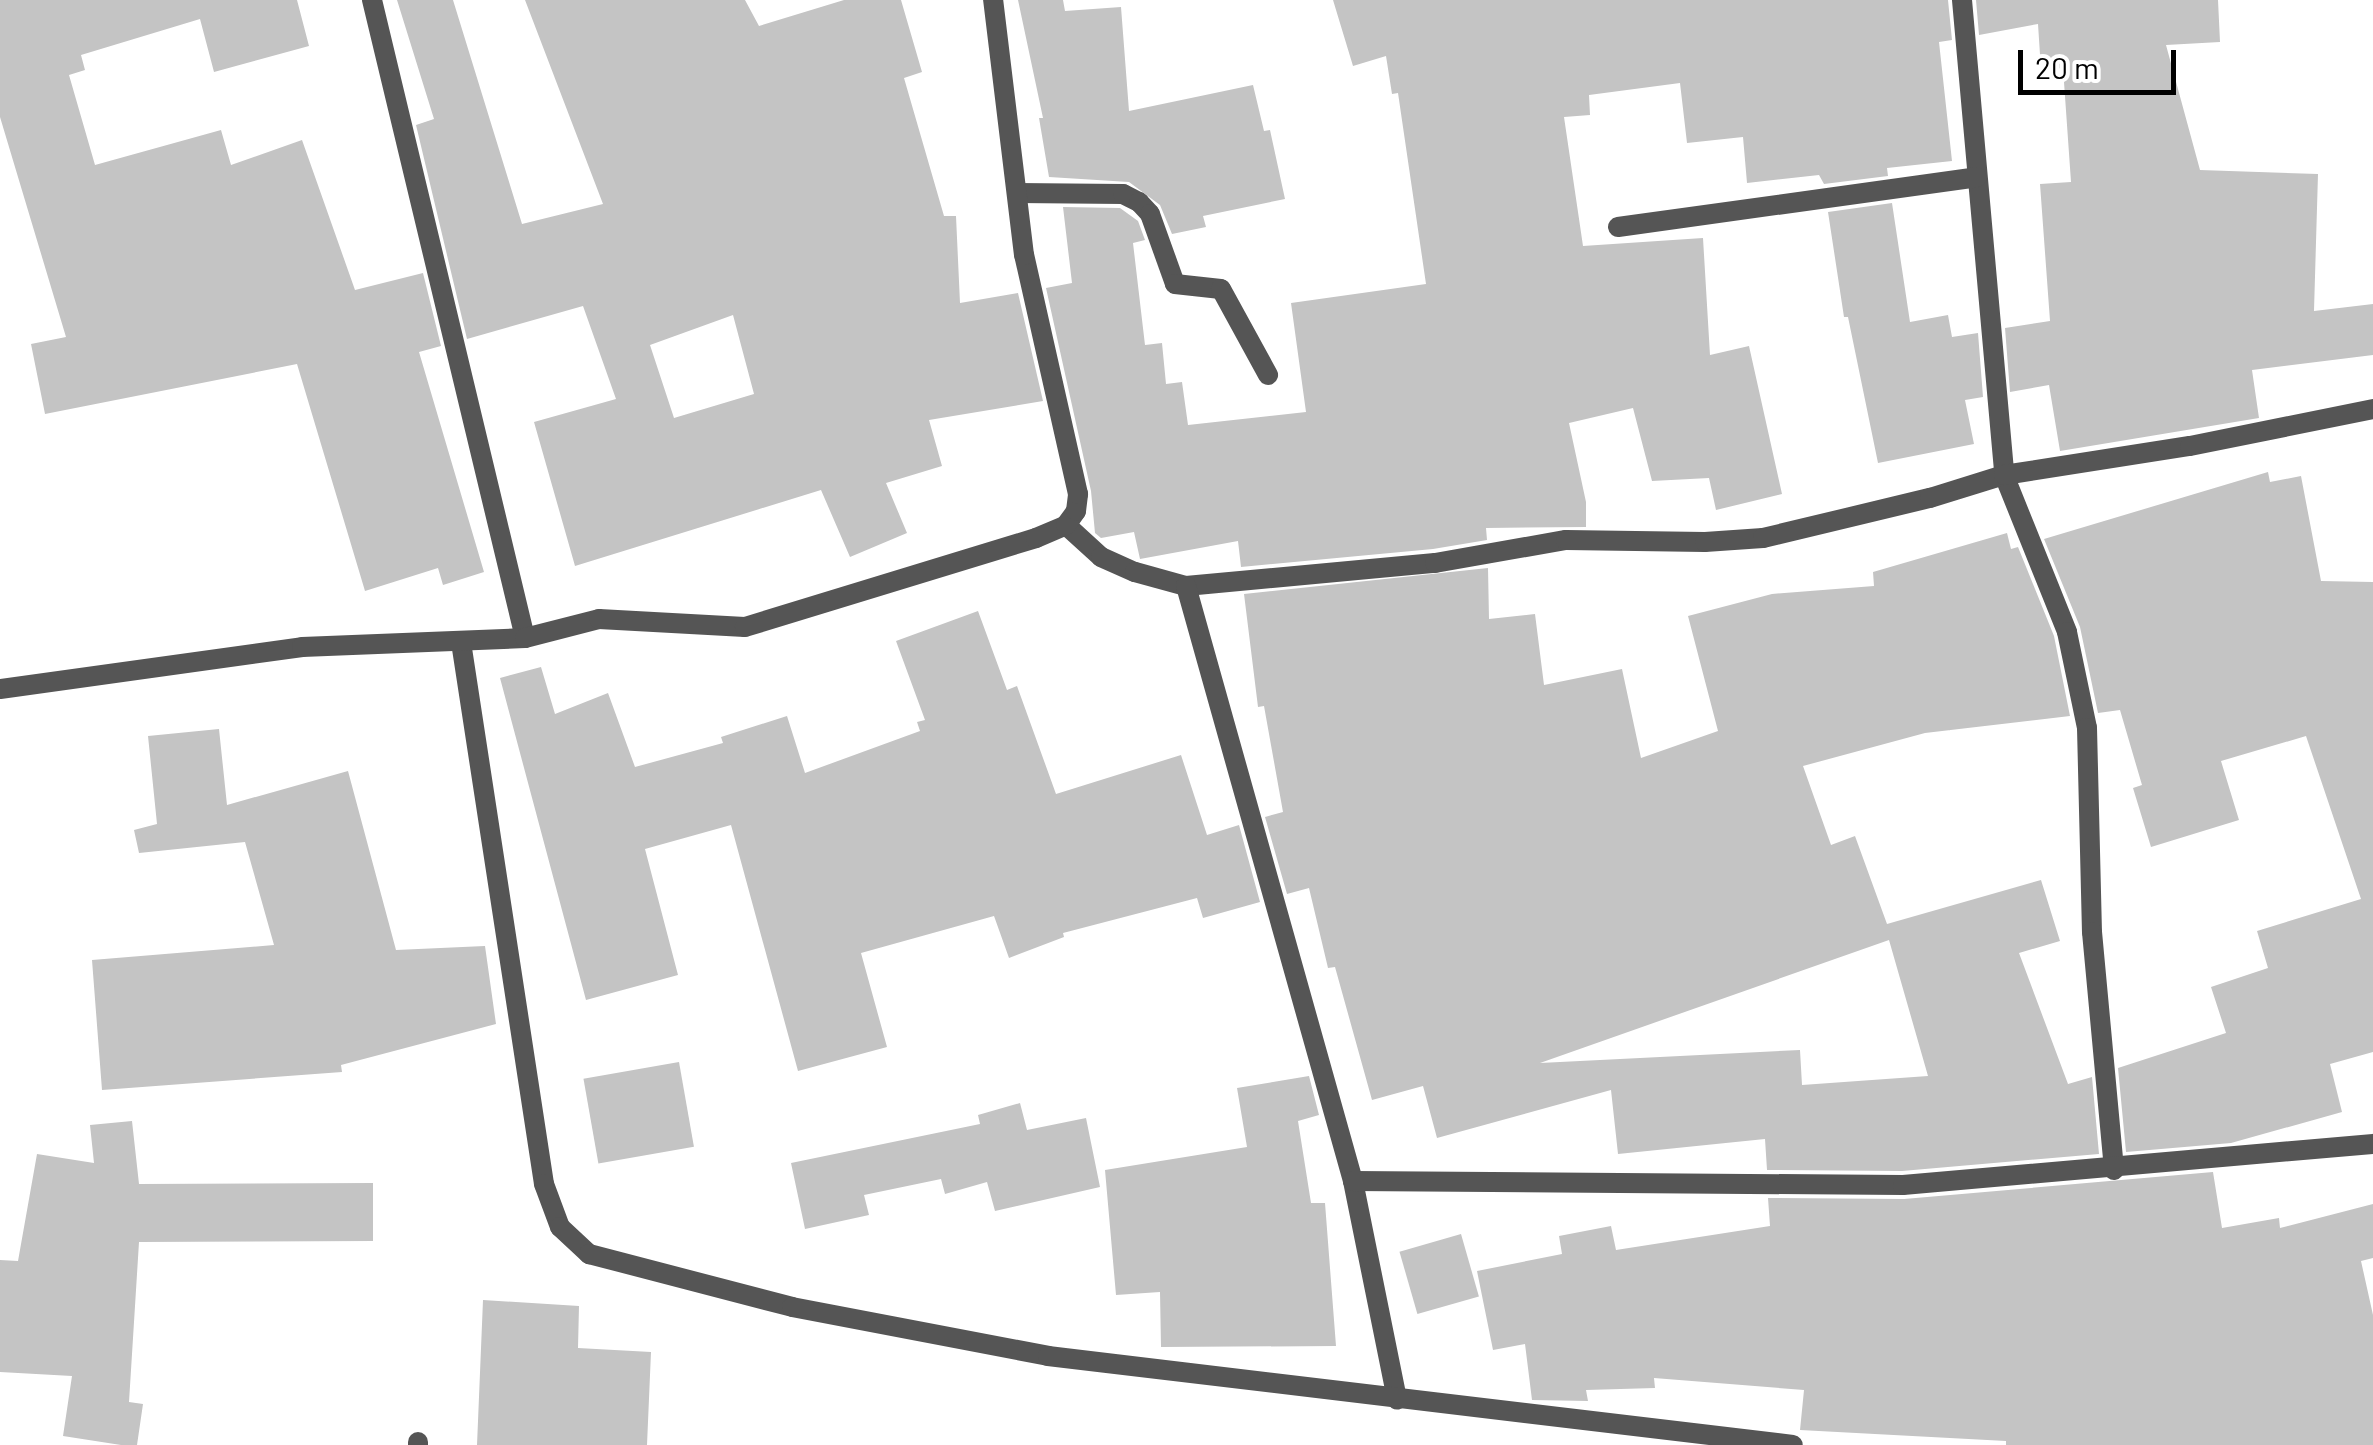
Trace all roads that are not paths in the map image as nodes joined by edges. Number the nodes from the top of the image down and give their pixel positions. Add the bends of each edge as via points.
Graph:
1 (372, 0) edge
2 (994, 0) edge
3 (1962, 0) edge
4 (1977, 178) junction
5 (1017, 193) junction
6 (1618, 226) dead end
7 (1268, 375) dead end
8 (2373, 410) edge
9 (2004, 475) junction
10 (1066, 525) junction
11 (1186, 586) junction
12 (525, 638) junction
13 (461, 642) junction
14 (0, 689) edge
15 (2373, 1144) edge
16 (2114, 1170) junction
17 (1353, 1181) junction
18 (1397, 1400) junction
19 (1792, 1445) edge

1 - 12 street
2 - 5 street
3 - 4 street
4 - 6 street
4 - 9 street
5 - 7 street via 1122,194 1139,202 1150,214 1175,284 1221,289
5 - 10 street via 1024,255 1078,494
8 - 9 street
9 - 11 street via 1762,538 1566,540 1435,563
9 - 16 street via 2067,632 2088,728 2092,932
10 - 11 street via 1101,557
10 - 12 street via 772,622 707,628 599,619
11 - 17 street
12 - 13 street
13 - 14 street via 302,647
13 - 18 street via 544,1184 560,1227 589,1254 792,1307 1048,1356
15 - 16 street
16 - 17 street via 1903,1186
17 - 18 street
18 - 19 street

